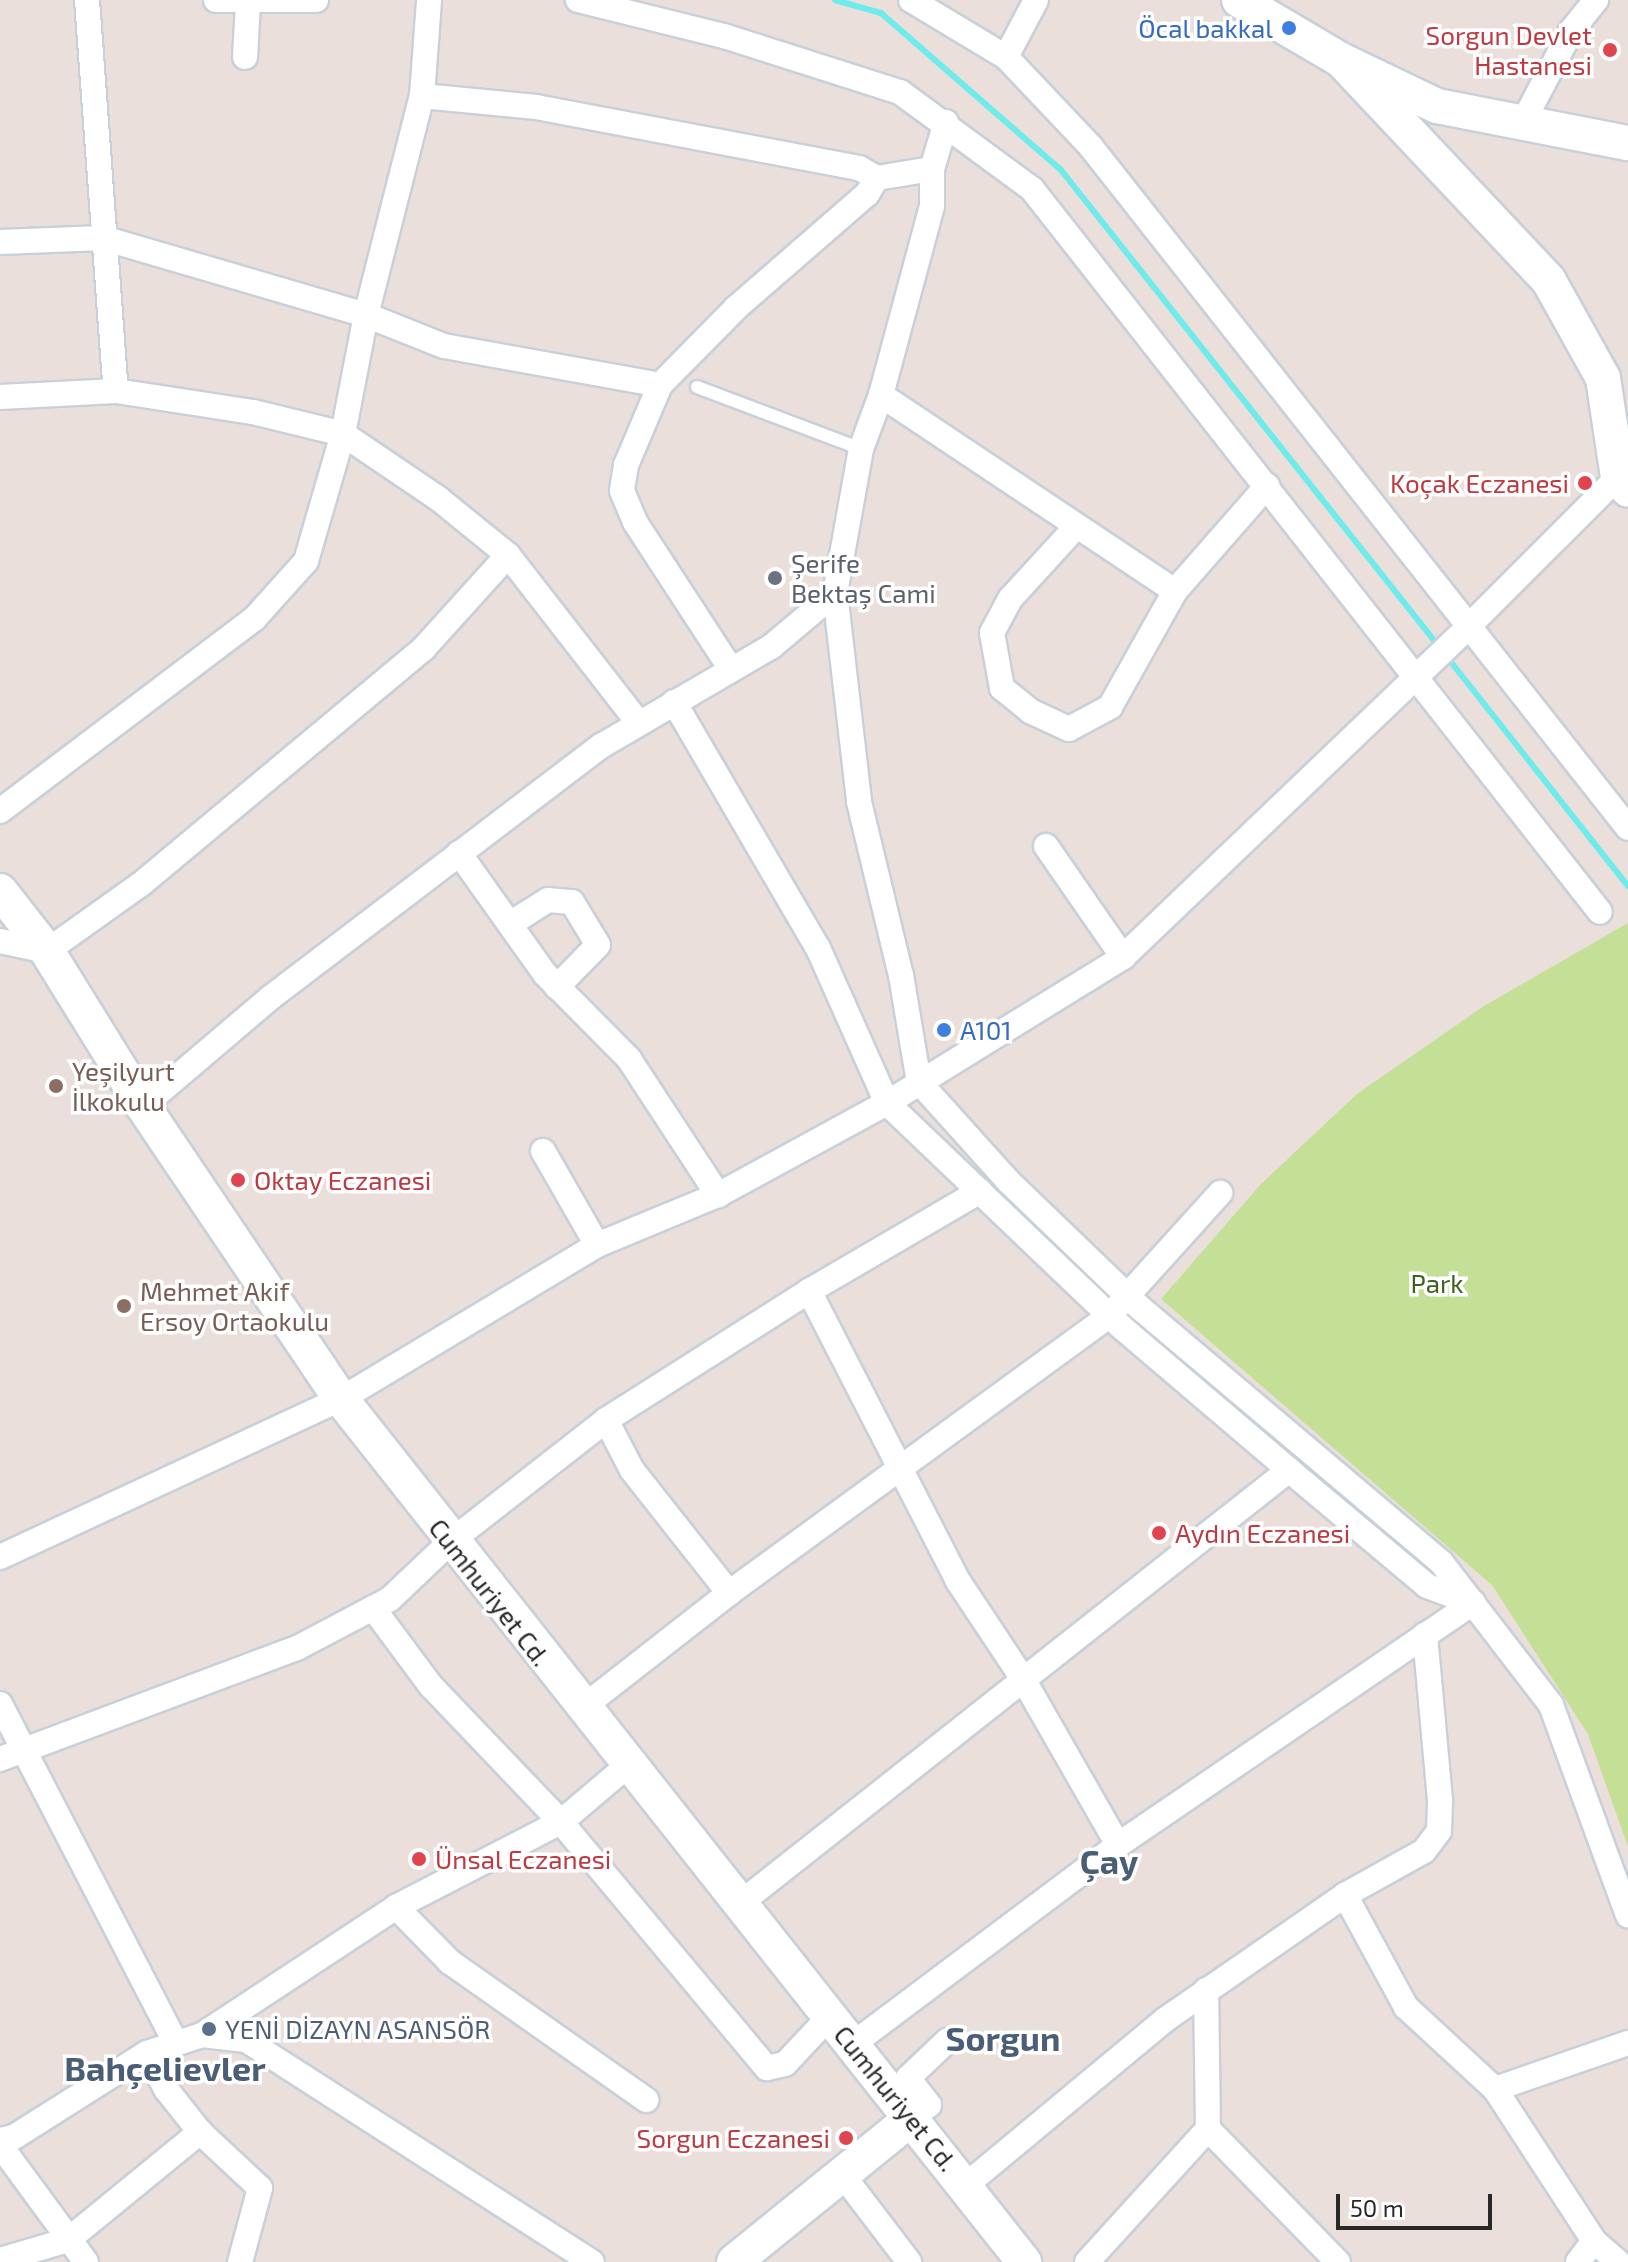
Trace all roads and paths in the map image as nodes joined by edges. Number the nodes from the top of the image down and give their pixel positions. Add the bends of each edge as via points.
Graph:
1 (87, 0) edge
2 (216, 0) edge
3 (316, 0) edge
4 (429, 0) edge
5 (578, 0) edge
6 (911, 0) edge
7 (1036, 0) edge
8 (1239, 0) edge
9 (1596, 0) edge
10 (248, 3) junction
11 (245, 57) dead end
12 (1006, 57) junction
13 (1341, 60) junction
14 (422, 96) junction
15 (946, 122) junction
16 (1523, 122) junction
17 (1628, 143) edge
18 (932, 169) junction
19 (877, 178) junction
20 (103, 238) junction
21 (0, 242) edge
22 (366, 315) junction
23 (660, 385) junction
24 (697, 387) dead end
25 (116, 391) junction
26 (881, 395) junction
27 (0, 397) edge
28 (343, 434) junction
29 (861, 449) junction
30 (1625, 472) edge
31 (1267, 486) junction
32 (1075, 528) junction
33 (508, 555) junction
34 (1175, 591) junction
35 (835, 593) junction
36 (1470, 625) junction
37 (731, 669) junction
38 (1417, 676) junction
39 (674, 702) junction
40 (638, 722) junction
41 (0, 811) edge
42 (1628, 828) edge
43 (1046, 846) dead end
44 (459, 853) junction
45 (0, 891) edge
46 (1600, 912) dead end
47 (510, 924) junction
48 (0, 941) edge
49 (47, 951) junction
50 (1123, 957) junction
51 (557, 987) junction
52 (919, 1082) junction
53 (887, 1103) junction
54 (143, 1106) junction
55 (543, 1151) dead end
56 (980, 1191) junction
57 (1220, 1193) dead end
58 (718, 1195) junction
59 (597, 1245) junction
60 (809, 1291) junction
61 (1128, 1295) junction
62 (1109, 1316) junction
63 (341, 1399) junction
64 (606, 1420) junction
65 (902, 1470) junction
66 (1289, 1470) junction
67 (450, 1542) junction
68 (0, 1557) edge
69 (729, 1593) junction
70 (1473, 1603) junction
71 (373, 1608) junction
72 (1425, 1635) junction
73 (1023, 1679) junction
74 (0, 1704) edge
75 (582, 1708) junction
76 (11, 1755) edge
77 (627, 1766) junction
78 (561, 1822) junction
79 (1118, 1845) junction
80 (1345, 1895) junction
81 (738, 1905) junction
82 (396, 1907) junction
83 (1628, 1915) edge
84 (1206, 1990) junction
85 (830, 2016) junction
86 (202, 2035) junction
87 (947, 2041) dead end
88 (176, 2043) junction
89 (1628, 2043) edge
90 (853, 2044) junction
91 (147, 2053) junction
92 (1495, 2089) junction
93 (646, 2100) dead end
94 (913, 2117) junction
95 (1208, 2129) junction
96 (200, 2132) junction
97 (0, 2142) edge
98 (842, 2174) junction
99 (966, 2185) junction
100 (68, 2240) junction
101 (1594, 2241) junction
102 (1102, 2257) edge
103 (0, 2260) edge
104 (86, 2262) edge
105 (240, 2262) edge
106 (592, 2262) edge
107 (734, 2262) edge
108 (909, 2262) edge
109 (1024, 2262) edge
110 (1338, 2262) edge
111 (1578, 2262) edge
112 (1618, 2262) edge

1 - 20 street
2 - 10 street
3 - 10 street
4 - 14 street
5 - 15 street via 846,72 900,92
6 - 12 street
7 - 12 street
8 - 13 main road
9 - 16 street via 1571,31
10 - 11 street
12 - 36 street via 1141,205 1363,495
13 - 16 main road via 1437,106
13 - 30 main road via 1549,281 1603,378
14 - 19 street via 536,107 859,168
14 - 22 street
15 - 18 street
15 - 31 street via 1032,189
16 - 17 main road
18 - 19 street
18 - 26 street via 932,206
19 - 23 street via 867,194 736,308
20 - 21 street
20 - 22 street
20 - 25 street
22 - 23 street via 444,346
22 - 28 street
23 - 37 street via 626,465 622,491 635,522
24 - 29 lane
25 - 27 street
25 - 28 street via 253,412
26 - 29 street
26 - 32 street via 1048,504
28 - 33 street via 439,499
28 - 41 street via 306,561 254,619
29 - 35 street
30 - 36 street
31 - 34 street
31 - 38 street
32 - 34 street
32 - 34 street via 1010,599 992,633 1002,688 1030,711 1069,729 1110,707
33 - 40 street
33 - 49 street via 424,648 141,884
35 - 37 street via 772,646
35 - 52 street via 859,802 901,975
36 - 38 street
36 - 42 street
37 - 39 street
38 - 46 street
38 - 50 street
39 - 40 street
39 - 53 street via 818,948
40 - 44 street
43 - 50 street
44 - 47 street
44 - 54 street via 270,998
45 - 49 main road, Cumhuriyet Cd.
47 - 51 street
47 - 51 street via 548,900 572,902 598,945
48 - 49 street
49 - 54 main road, Cumhuriyet Cd.
50 - 52 street
51 - 58 street via 629,1059
52 - 53 street
52 - 61 street via 1008,1181
53 - 56 street
53 - 58 street
54 - 63 main road, Cumhuriyet Cd.
55 - 59 street
56 - 60 street
56 - 62 street
57 - 61 street
58 - 59 street
59 - 63 street
60 - 64 street
60 - 65 street
61 - 62 street
61 - 70 street via 1441,1562
62 - 65 street
62 - 66 street
63 - 67 main road, Cumhuriyet Cd.
63 - 68 street
64 - 67 street
64 - 69 street via 632,1470
65 - 69 street
65 - 73 street via 958,1581
66 - 70 street via 1427,1586
66 - 73 street
67 - 71 street via 390,1599
67 - 75 main road, Cumhuriyet Cd.
69 - 75 street
70 - 72 street
70 - 83 street via 1551,1705
71 - 76 street via 297,1648
71 - 78 street via 431,1686
72 - 79 street
72 - 80 street via 1439,1831 1424,1851
73 - 79 street
73 - 81 street
74 - 76 street
75 - 77 main road, Cumhuriyet Cd.
76 - 88 street
77 - 78 street
77 - 81 main road, Cumhuriyet Cd.
78 - 82 street
78 - 85 street via 767,2068 785,2064
79 - 90 street
80 - 84 street
80 - 92 street via 1406,2007
81 - 85 main road, Cumhuriyet Cd.
82 - 86 street
82 - 93 street via 450,1962
84 - 95 street
84 - 99 street
85 - 90 main road, Cumhuriyet Cd.
86 - 88 street
86 - 106 street via 246,2040
87 - 94 street via 908,2078 929,2105
88 - 91 street
89 - 92 street
90 - 94 main road, Cumhuriyet Cd.
91 - 96 street via 166,2089
91 - 97 street
92 - 101 street
94 - 98 main road
94 - 99 main road, Cumhuriyet Cd.
95 - 102 street
95 - 110 street
96 - 100 street
96 - 105 street via 260,2188
97 - 100 street
98 - 107 main road
98 - 108 street
99 - 109 main road, Cumhuriyet Cd.
100 - 103 street
100 - 104 street
101 - 111 street
101 - 112 street

